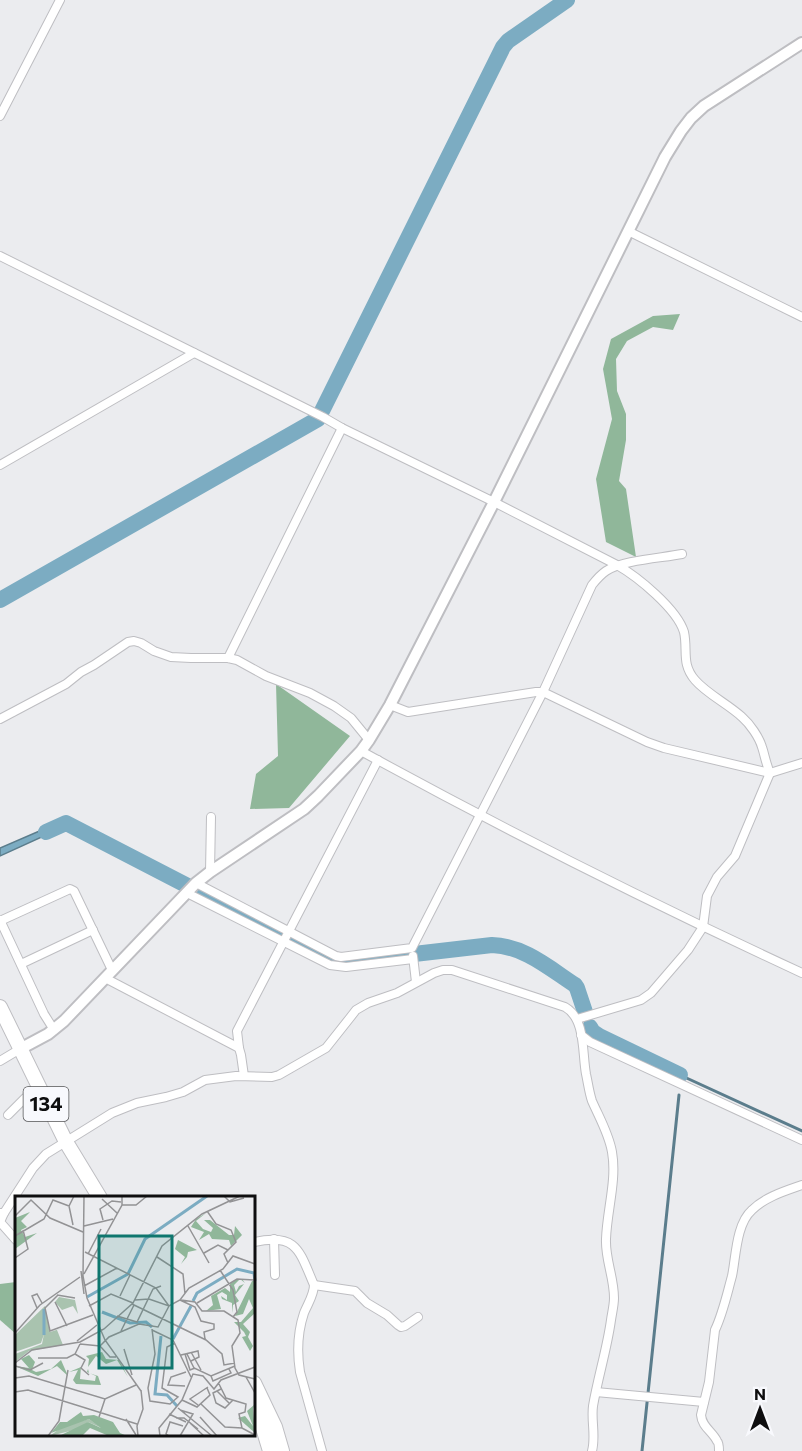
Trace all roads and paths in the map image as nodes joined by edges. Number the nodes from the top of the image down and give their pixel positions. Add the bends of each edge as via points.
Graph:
1 (60, 0) edge
2 (802, 43) edge
3 (0, 116) edge
4 (628, 231) junction
5 (0, 256) edge
6 (802, 317) edge
7 (194, 353) junction
8 (342, 428) junction
9 (0, 465) edge
10 (494, 502) junction
11 (682, 554) dead end
12 (617, 565) junction
13 (228, 658) junction
14 (543, 692) junction
15 (390, 705) junction
16 (0, 719) edge
17 (369, 740) junction
18 (361, 751) junction
19 (378, 760) junction
20 (802, 763) edge
21 (770, 773) junction
22 (480, 814) junction
23 (211, 817) dead end
24 (210, 872) junction
25 (192, 888) junction
26 (0, 920) edge
27 (703, 927) junction
28 (93, 930) junction
29 (286, 937) junction
30 (413, 954) junction
31 (21, 964) junction
32 (802, 973) edge
33 (109, 974) junction
34 (416, 982) junction
35 (0, 1007) edge
36 (577, 1019) junction
37 (54, 1030) junction
38 (581, 1035) junction
39 (239, 1048) junction
40 (20, 1049) junction
41 (0, 1061) edge
42 (244, 1076) junction
43 (40, 1091) junction
44 (8, 1115) dead end
45 (802, 1140) edge
46 (66, 1142) junction
47 (802, 1185) edge
48 (98, 1196) edge
49 (2, 1213) edge
50 (15, 1239) edge
51 (274, 1239) junction
52 (255, 1242) edge
53 (275, 1275) dead end
54 (314, 1285) junction
55 (418, 1317) dead end
56 (255, 1385) edge
57 (597, 1392) junction
58 (704, 1402) junction
59 (255, 1408) edge
60 (270, 1451) edge
61 (282, 1451) edge
62 (322, 1451) edge
63 (592, 1451) edge
64 (719, 1451) edge

1 - 3 street
2 - 4 street via 691,118 673,143
4 - 6 street
4 - 10 street
5 - 7 street
7 - 8 street
7 - 9 street
8 - 10 street
8 - 13 street
10 - 12 street
10 - 15 street
11 - 12 street
12 - 14 street via 592,585
12 - 21 street via 650,589 680,623 687,668 696,681 743,717 762,746
13 - 16 street via 171,657 141,643 128,642 66,684
13 - 17 street via 334,706 351,718
14 - 15 street via 408,712
14 - 21 street via 647,742
14 - 22 street
15 - 17 street
17 - 18 street
18 - 19 street
18 - 24 street via 303,809
19 - 22 street
19 - 29 street
20 - 21 street
21 - 27 street via 735,855 707,896
22 - 27 street
22 - 30 street
23 - 24 street
24 - 25 street
25 - 29 street
25 - 29 street
25 - 33 street
26 - 28 street via 70,889
26 - 31 street
27 - 32 street
27 - 36 street via 651,993 630,1004
28 - 31 street
28 - 33 street
29 - 30 street via 341,957
29 - 39 street via 237,1031
30 - 34 street
31 - 37 street
33 - 37 street
33 - 39 street
34 - 36 street via 452,970 565,1007
34 - 42 street via 356,1010 320,1053 272,1077
35 - 40 highway, 134
36 - 38 street
37 - 40 street
38 - 45 street
38 - 57 street via 591,1098 613,1154 606,1243 614,1299
39 - 42 street
40 - 41 street
40 - 43 highway, 134
42 - 46 street via 205,1080 183,1092 126,1107
43 - 44 street via 25,1098
43 - 46 highway, 134
46 - 48 highway, 134
46 - 49 street via 33,1168
47 - 58 street via 761,1203 746,1218 715,1330
49 - 50 street via 0,1222
51 - 52 street
51 - 53 street
51 - 54 street via 297,1248
54 - 55 street via 356,1291 401,1327
54 - 62 street via 299,1332 299,1363
56 - 61 highway
57 - 58 street
57 - 63 street
58 - 64 street via 702,1420 717,1440
59 - 60 highway

